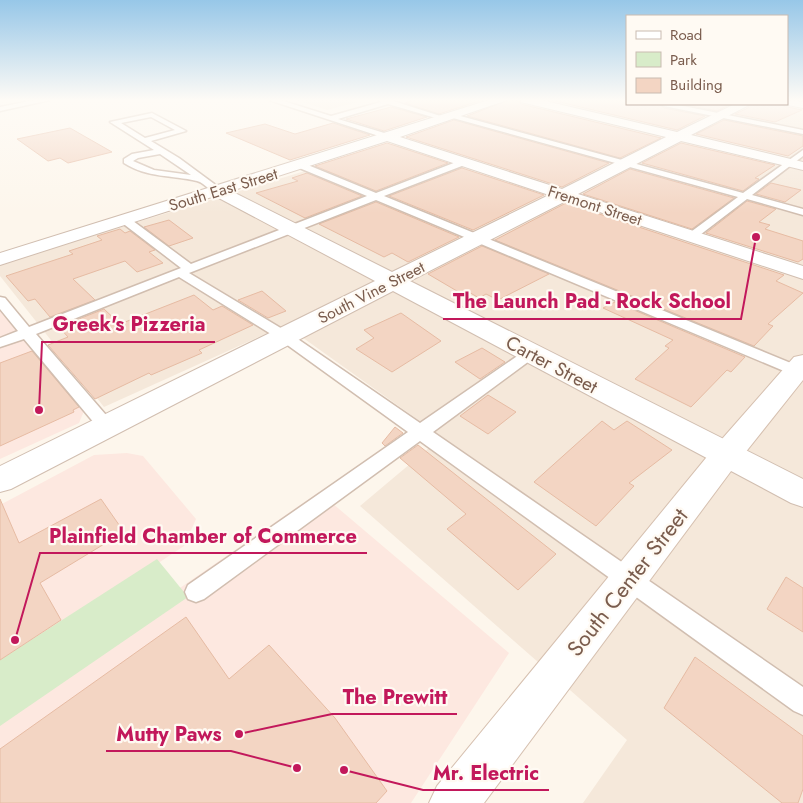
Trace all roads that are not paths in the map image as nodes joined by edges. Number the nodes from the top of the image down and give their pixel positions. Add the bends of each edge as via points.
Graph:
1 (140, 137) edge
2 (156, 137) edge
3 (387, 137) edge
4 (389, 137) edge
5 (527, 137) edge
6 (675, 137) edge
7 (684, 137) edge
8 (144, 140) junction
9 (162, 151) junction
10 (803, 152) edge
11 (464, 162) junction
12 (626, 163) junction
13 (796, 164) edge
14 (300, 165) junction
15 (210, 185) junction
16 (563, 194) junction
17 (377, 196) junction
18 (746, 196) junction
19 (736, 204) junction
20 (803, 212) edge
21 (126, 220) junction
22 (803, 223) edge
23 (293, 229) junction
24 (692, 236) junction
25 (478, 238) junction
26 (0, 259) edge
27 (185, 271) junction
28 (803, 273) edge
29 (393, 281) junction
30 (0, 301) edge
31 (26, 332) junction
32 (284, 336) junction
33 (0, 342) edge
34 (531, 353) junction
35 (801, 369) edge
36 (106, 426) junction
37 (420, 432) junction
38 (726, 455) junction
39 (0, 480) edge
40 (803, 494) edge
41 (628, 580) junction
42 (196, 592) dead end
43 (803, 702) edge
44 (454, 803) edge

1 - 8 lane
2 - 8 lane
3 - 14 street, South East Street
4 - 11 street, Fremont Street
5 - 12 lane
6 - 12 street, South Vine Street
7 - 13 street
8 - 9 lane
9 - 15 lane
9 - 15 lane via 134,156 127,161 134,167
10 - 13 lane
11 - 16 street, Fremont Street
11 - 17 lane
12 - 16 street, South Vine Street
12 - 18 lane
13 - 18 lane
14 - 15 street, South East Street
14 - 17 lane
15 - 21 street, South East Street
15 - 23 street, Carter Street
16 - 24 street, Fremont Street
16 - 25 street, South Vine Street
17 - 23 lane
17 - 25 lane
18 - 19 lane
18 - 20 lane
19 - 22 lane
19 - 24 lane
21 - 26 street, South East Street
21 - 27 lane
23 - 27 lane
23 - 29 street, Carter Street
24 - 28 street, Fremont Street
25 - 29 street, South Vine Street
25 - 35 lane
27 - 31 lane
27 - 32 lane
29 - 32 street, South Vine Street
29 - 34 street, Carter Street
30 - 31 lane
31 - 33 lane
31 - 36 lane
32 - 36 street, South Vine Street
32 - 37 lane
34 - 37 lane
34 - 38 street, Carter Street
35 - 38 street, South Center Street
36 - 39 street, South Vine Street
37 - 41 lane
37 - 42 lane
38 - 40 street, Carter Street
38 - 41 street, South Center Street
41 - 43 lane
41 - 44 street, South Center Street

